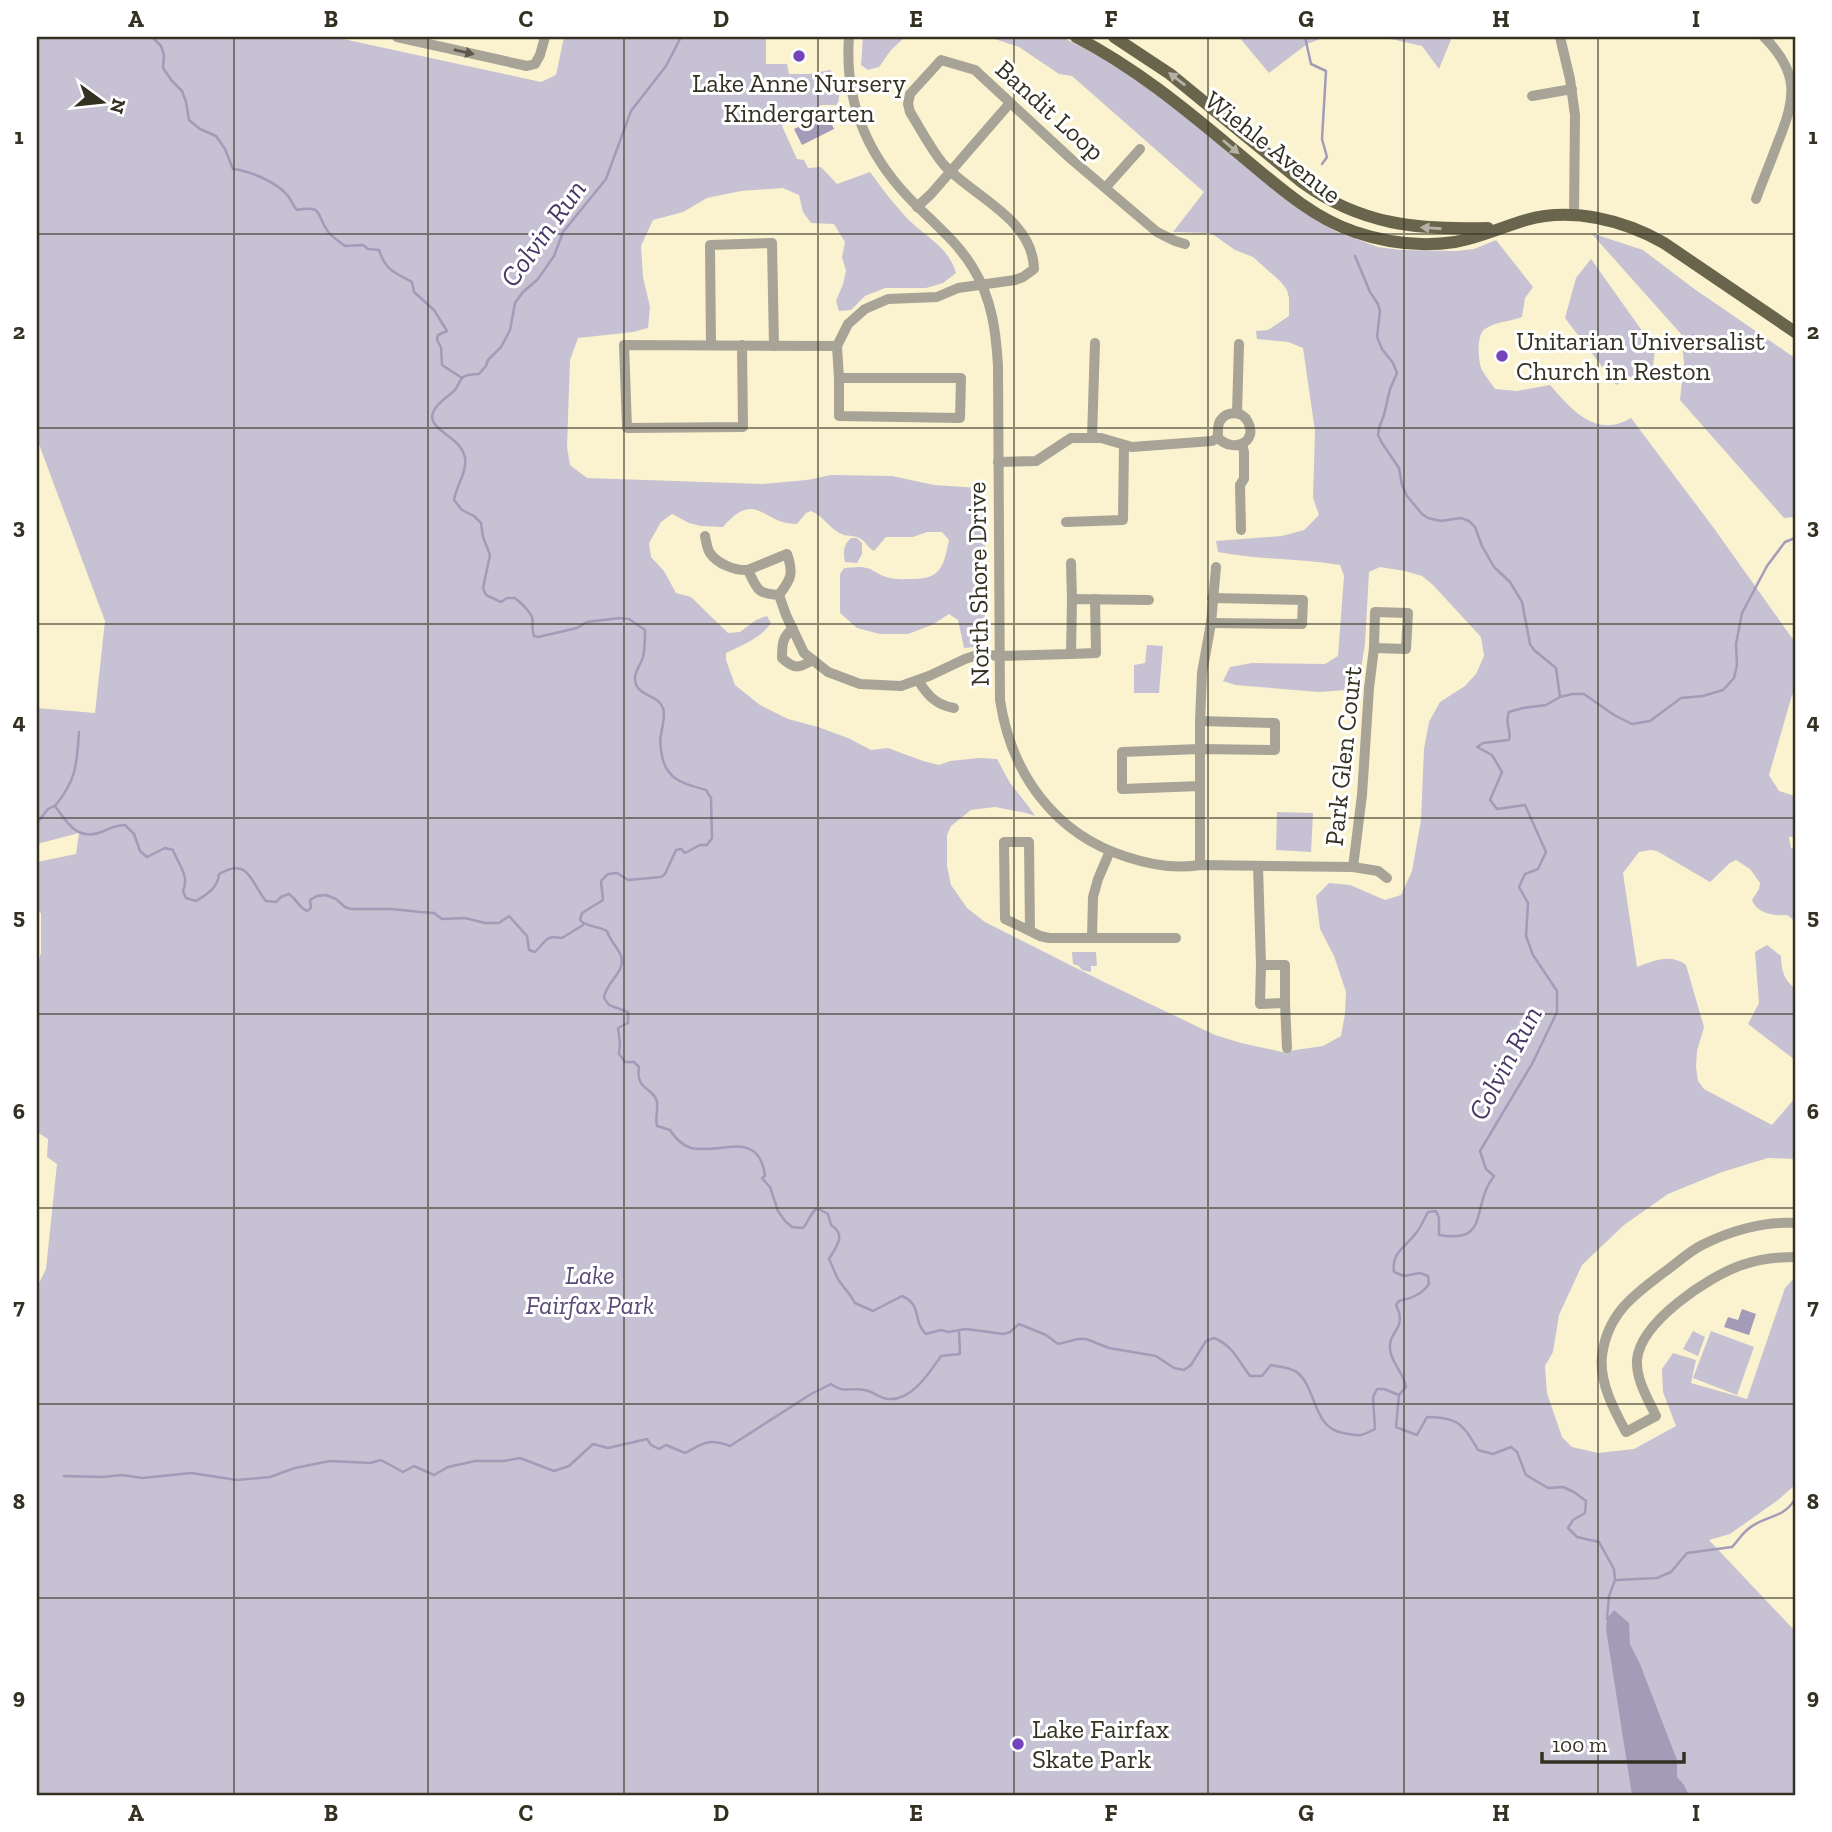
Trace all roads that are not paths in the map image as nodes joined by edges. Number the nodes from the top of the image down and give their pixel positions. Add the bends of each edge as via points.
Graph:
1 (397, 37) edge
2 (545, 37) edge
3 (849, 37) edge
4 (1076, 37) edge
5 (1114, 37) edge
6 (1560, 37) edge
7 (1764, 37) edge
8 (1572, 89) junction
9 (1532, 96) dead end
10 (1010, 103) junction
11 (1140, 149) dead end
12 (951, 171) junction
13 (1106, 187) junction
14 (1756, 199) dead end
15 (917, 206) junction
16 (1574, 215) junction
17 (1499, 228) junction
18 (1185, 244) dead end
19 (982, 284) junction
20 (1795, 332) edge
21 (1095, 343) dead end
22 (1239, 344) dead end
23 (711, 345) junction
24 (742, 345) junction
25 (774, 346) junction
26 (837, 346) junction
27 (839, 378) junction
28 (1237, 413) junction
29 (1092, 438) junction
30 (1218, 438) junction
31 (1242, 444) junction
32 (1124, 445) junction
33 (998, 462) junction
34 (1066, 522) dead end
35 (1241, 530) dead end
36 (705, 536) dead end
37 (1071, 563) dead end
38 (1216, 567) dead end
39 (748, 570) junction
40 (779, 595) junction
41 (1212, 598) junction
42 (1072, 599) junction
43 (1095, 599) junction
44 (1149, 600) dead end
45 (1211, 624) junction
46 (793, 629) junction
47 (1374, 648) junction
48 (1071, 654) junction
49 (999, 656) junction
50 (813, 660) junction
51 (918, 680) junction
52 (954, 708) dead end
53 (1200, 721) junction
54 (1200, 749) junction
55 (1200, 786) junction
56 (1110, 851) junction
57 (1200, 865) junction
58 (1258, 866) junction
59 (1353, 867) junction
60 (1387, 878) dead end
61 (1030, 931) junction
62 (1092, 938) junction
63 (1176, 939) dead end
64 (1261, 965) junction
65 (1285, 1003) junction
66 (1287, 1048) dead end
67 (1795, 1223) edge
68 (1795, 1257) edge

1 -> 2 street via 527,66 535,64
3 - 15 street, North Shore Drive via 850,83 864,133 884,170
4 -> 17 main road, Wiehle Avenue via 1130,67 1286,192 1335,224 1382,240 1416,244 1456,242
17 -> 5 main road, Wiehle Avenue via 1415,227 1339,205 1303,183 1170,74
6 - 8 street
7 - 14 street via 1783,58 1792,95
8 - 9 street
8 - 16 street
10 - 12 street
10 - 12 street, Bandit Loop via 975,70 941,61 910,94 910,112
10 - 13 street, Bandit Loop
11 - 13 street
12 - 15 street
12 - 19 street, Bandit Loop via 1016,225 1034,255 1034,269 1023,277
13 - 18 street, Bandit Loop via 1157,232
15 - 19 street, North Shore Drive via 957,245
16 - 17 main road, Wiehle Avenue via 1537,217
16 - 20 main road, Wiehle Avenue via 1614,221 1647,233
19 - 26 street via 937,297 888,299 865,309 848,324
19 - 33 street, North Shore Drive via 997,337
21 - 29 street
22 - 28 street
23 - 24 street
23 - 24 street via 624,345 627,428 743,427
23 - 25 street via 710,245 772,243
24 - 25 street
25 - 26 street
26 - 27 street
27 - 27 street via 961,378 960,418 839,416
28 - 30 street via 1221,419
28 - 31 street via 1250,424
29 - 32 street
29 - 33 street via 1071,439 1036,461
30 - 31 street via 1231,446
30 - 32 street via 1212,442
31 - 35 street
32 - 34 street via 1123,520
33 - 49 street, North Shore Drive
36 - 39 street via 710,553 737,570
37 - 42 street
38 - 41 street
39 - 40 street via 757,589
39 - 40 street via 787,554 792,576
40 - 46 street
41 - 45 street
41 - 45 street via 1303,600 1302,624
42 - 43 street
42 - 48 street
43 - 44 street
43 - 48 street via 1096,653
45 - 53 street
46 - 50 street via 804,653
46 - 50 street via 782,642 782,658 790,666 800,667
47 - 47 street, Park Glen Court via 1375,612 1408,613 1406,649
47 - 59 street, Park Glen Court
48 - 49 street
49 - 51 street via 980,654
49 - 56 street, North Shore Drive via 1003,719 1024,775 1065,823
50 - 51 street via 828,672 860,684 901,686
51 - 52 street via 932,699
53 - 54 street
53 - 54 street via 1275,723 1275,750
54 - 55 street
54 - 55 street via 1122,752 1122,789
55 - 57 street
56 - 57 street, North Shore Drive via 1161,865
56 - 62 street via 1093,897
57 - 58 street, North Shore Drive
58 - 59 street, North Shore Drive
58 - 64 street
59 - 60 street, North Shore Drive via 1378,871
61 - 61 street via 1029,842 1004,842 1005,919
61 - 62 street via 1049,938
62 - 63 street
64 - 65 street via 1285,965
64 - 65 street via 1260,1004
65 - 66 street
67 - 68 street via 1770,1223 1701,1246 1624,1305 1610,1328 1601,1368 1626,1432 1656,1416 1639,1377 1637,1358 1645,1337 1660,1319 1704,1283 1740,1265

